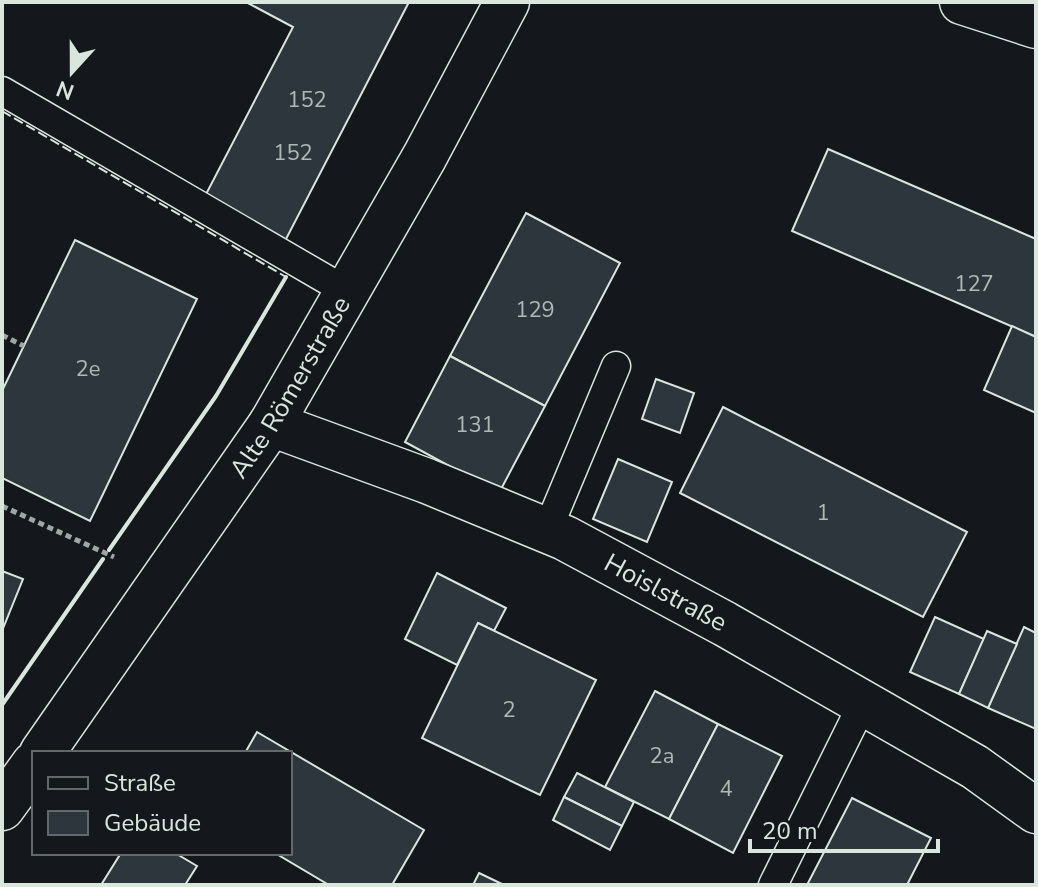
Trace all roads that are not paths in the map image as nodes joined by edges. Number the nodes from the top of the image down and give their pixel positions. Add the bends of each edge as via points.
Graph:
1 (507, 2) edge
2 (962, 2) edge
3 (1036, 26) edge
4 (2, 91) edge
5 (348, 292) junction
6 (616, 366) dead end
7 (271, 424) junction
8 (547, 531) junction
9 (863, 703) junction
10 (40, 751) edge
11 (32, 762) edge
12 (20, 779) edge
13 (1036, 811) edge
14 (773, 885) edge

1 - 5 street, Alte Römerstraße
2 - 3 street
4 - 5 lane
5 - 7 street, Alte Römerstraße
6 - 8 lane
7 - 8 street, Hoislstraße
7 - 10 street, Alte Römerstraße
8 - 9 street, Hoislstraße
9 - 13 street, Hoislstraße via 975,767
9 - 14 lane
11 - 12 street, Alte Römerstraße

